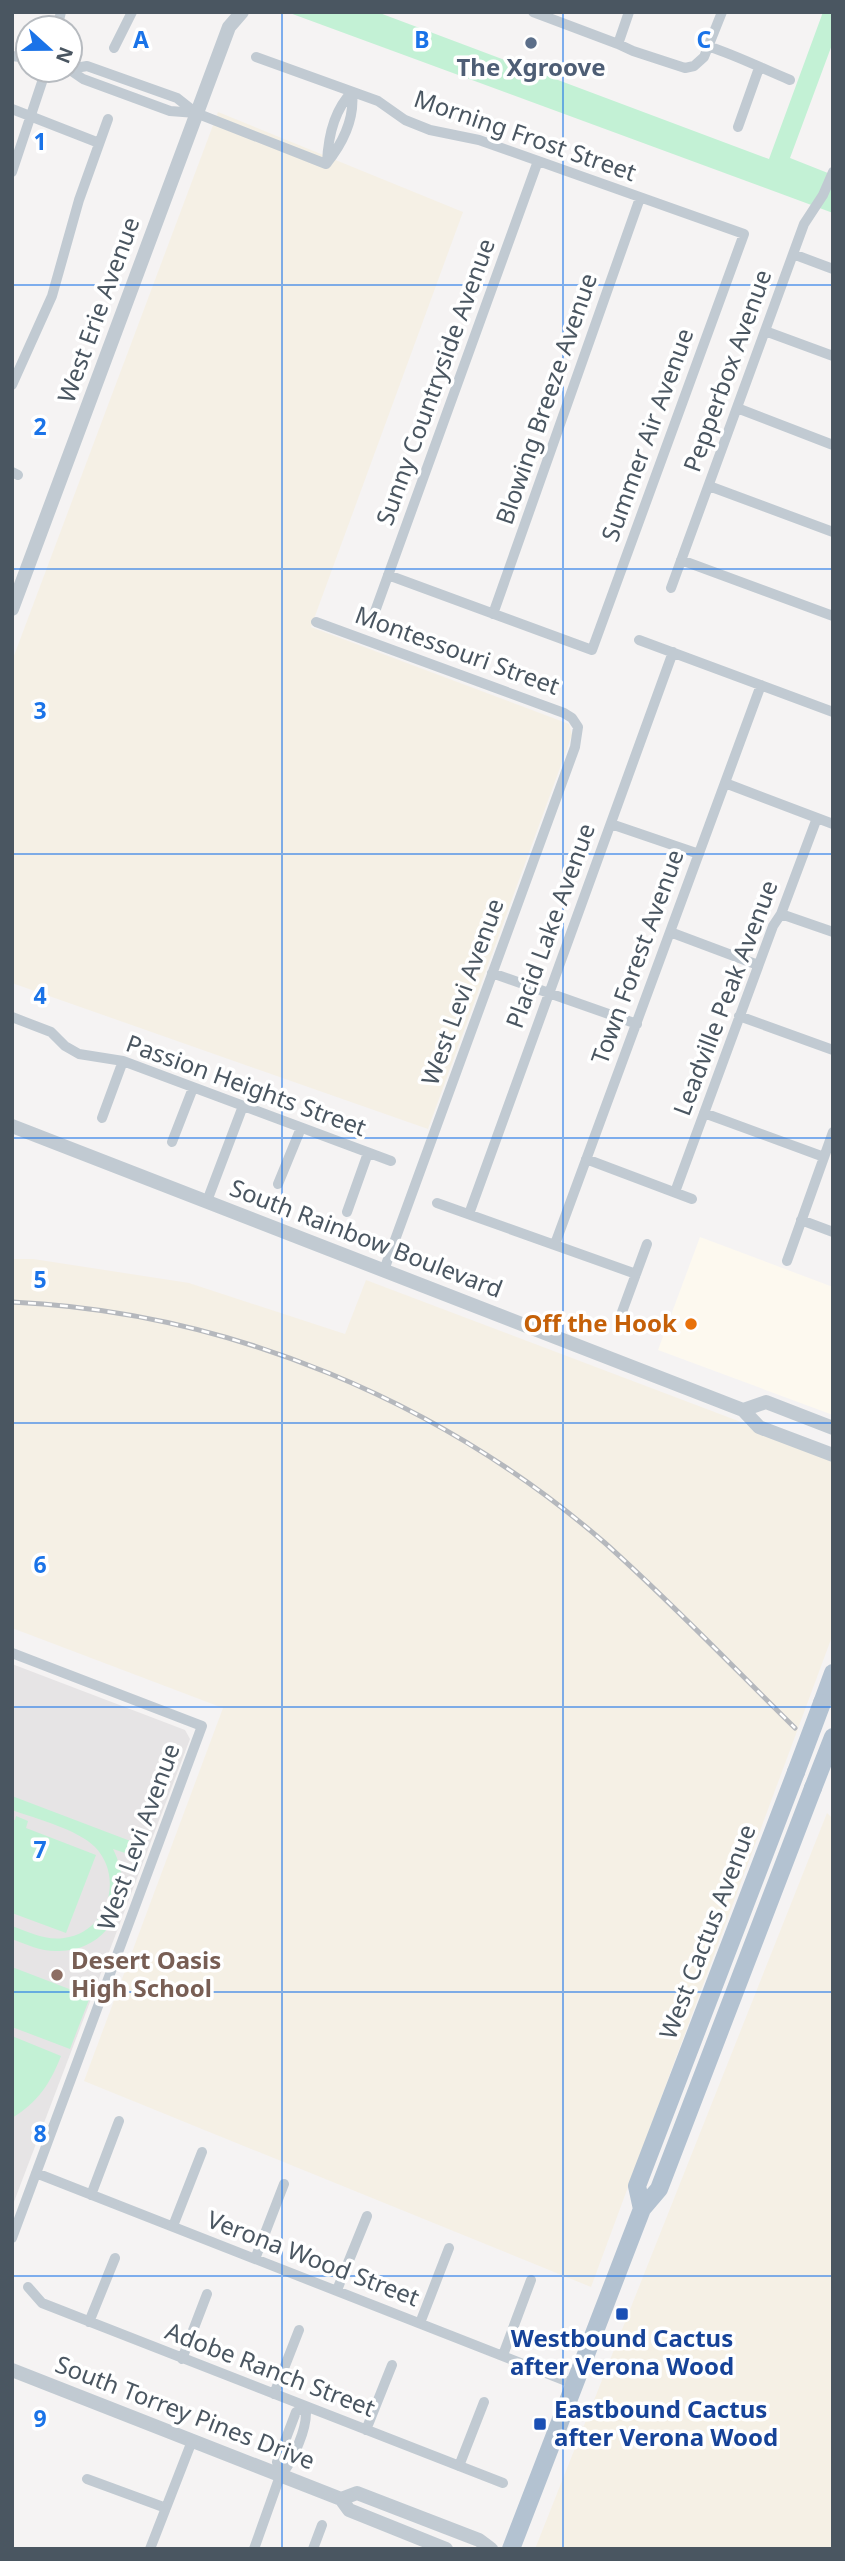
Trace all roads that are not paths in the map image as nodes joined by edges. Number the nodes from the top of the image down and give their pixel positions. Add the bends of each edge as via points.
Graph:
1 (227, 12) edge
2 (242, 12) edge
3 (533, 12) edge
4 (629, 12) edge
5 (722, 12) edge
6 (130, 13) edge
7 (229, 27) junction
8 (618, 44) junction
9 (710, 47) junction
10 (114, 48) dead end
11 (256, 57) dead end
12 (760, 68) junction
13 (84, 79) edge
14 (790, 80) dead end
15 (42, 84) edge
16 (352, 92) junction
17 (12, 109) edge
18 (196, 113) junction
19 (32, 117) junction
20 (108, 119) dead end
21 (738, 127) dead end
22 (99, 143) junction
23 (538, 161) junction
24 (12, 172) edge
25 (833, 172) edge
26 (640, 198) junction
27 (744, 234) joint
28 (793, 254) junction
29 (833, 269) edge
30 (765, 331) junction
31 (833, 356) edge
32 (12, 385) edge
33 (737, 408) junction
34 (833, 445) edge
35 (709, 486) junction
36 (833, 532) edge
37 (681, 560) junction
38 (388, 575) junction
39 (671, 588) dead end
40 (12, 609) edge
41 (493, 614) junction
42 (833, 616) edge
43 (373, 617) dead end
44 (316, 622) dead end
45 (639, 640) dead end
46 (673, 652) junction
47 (761, 685) junction
48 (833, 712) edge
49 (578, 727) joint
50 (725, 783) junction
51 (817, 818) junction
52 (611, 824) junction
53 (833, 824) edge
54 (699, 854) junction
55 (781, 914) junction
56 (670, 932) junction
57 (833, 932) edge
58 (758, 965) junction
59 (492, 973) junction
60 (549, 994) junction
61 (739, 1016) junction
62 (13, 1020) edge
63 (637, 1024) junction
64 (833, 1050) edge
65 (123, 1061) junction
66 (193, 1087) junction
67 (243, 1106) junction
68 (704, 1113) junction
69 (102, 1118) dead end
70 (12, 1126) edge
71 (301, 1128) junction
72 (833, 1132) edge
73 (172, 1142) dead end
74 (368, 1153) junction
75 (824, 1157) junction
76 (586, 1159) junction
77 (391, 1161) dead end
78 (278, 1184) dead end
79 (674, 1192) junction
80 (692, 1199) dead end
81 (207, 1201) junction
82 (437, 1203) dead end
83 (347, 1212) dead end
84 (469, 1214) junction
85 (801, 1220) junction
86 (833, 1232) edge
87 (555, 1244) junction
88 (647, 1244) dead end
89 (787, 1261) dead end
90 (384, 1270) junction
91 (636, 1275) junction
92 (622, 1312) dead end
93 (743, 1410) junction
94 (833, 1427) edge
95 (833, 1455) edge
96 (12, 1653) edge
97 (833, 1673) edge
98 (833, 1737) edge
99 (119, 2120) dead end
100 (202, 2152) dead end
101 (37, 2173) junction
102 (284, 2185) dead end
103 (91, 2195) junction
104 (642, 2209) junction
105 (367, 2216) dead end
106 (173, 2226) junction
107 (12, 2238) edge
108 (449, 2248) dead end
109 (115, 2258) dead end
110 (255, 2259) junction
111 (531, 2280) dead end
112 (28, 2287) dead end
113 (337, 2290) junction
114 (207, 2294) dead end
115 (89, 2322) junction
116 (420, 2323) junction
117 (299, 2330) dead end
118 (503, 2355) junction
119 (182, 2359) junction
120 (392, 2365) dead end
121 (12, 2370) edge
122 (574, 2384) junction
123 (274, 2395) junction
124 (484, 2402) dead end
125 (305, 2407) junction
126 (366, 2430) junction
127 (192, 2441) junction
128 (459, 2466) junction
129 (279, 2476) junction
130 (87, 2479) dead end
131 (503, 2483) dead end
132 (341, 2499) junction
133 (166, 2508) junction
134 (322, 2525) dead end
135 (150, 2549) edge
136 (254, 2549) edge
137 (313, 2549) edge
138 (446, 2549) edge
139 (491, 2549) edge
140 (511, 2549) edge

1 - 7 street, West Erie Avenue
2 - 7 street, West Erie Avenue
3 - 8 street
4 - 8 street
5 - 9 street
6 - 10 street
7 - 18 street, West Erie Avenue
8 - 9 street via 685,68 694,66
9 - 12 street
11 - 16 street, Morning Frost Street
12 - 14 street
12 - 21 street
13 - 18 street via 170,111
15 - 19 street
16 - 18 street via 343,101 328,141 326,164
16 - 23 street, Morning Frost Street via 430,130 479,140
17 - 19 street
18 - 40 street, West Erie Avenue
19 - 22 street
19 - 24 street
20 - 22 street
22 - 32 street via 52,296
23 - 26 street, Morning Frost Street
23 - 38 street, Sunny Countryside Avenue
25 - 28 street, Pepperbox Avenue
26 - 27 street, Morning Frost Street
26 - 41 street, Blowing Breeze Avenue
27 - 41 street, Summer Air Avenue via 592,650
28 - 29 street
28 - 30 street, Pepperbox Avenue
30 - 31 street
30 - 33 street, Pepperbox Avenue
33 - 34 street
33 - 35 street, Pepperbox Avenue
35 - 36 street
35 - 37 street, Pepperbox Avenue
37 - 39 street, Pepperbox Avenue
37 - 42 street
38 - 41 street
38 - 43 street, Sunny Countryside Avenue
44 - 49 street, Montessouri Street via 564,713
45 - 46 street
46 - 47 street
46 - 52 street, Placid Lake Avenue
47 - 48 street
47 - 50 street, Town Forest Avenue
49 - 59 street, West Levi Avenue via 576,747
50 - 51 street
50 - 54 street, Town Forest Avenue
51 - 53 street
51 - 55 street, Leadville Peak Avenue
52 - 54 street
52 - 60 street, Placid Lake Avenue
54 - 56 street, Town Forest Avenue
55 - 57 street
55 - 58 street, Leadville Peak Avenue
56 - 58 street
56 - 63 street, Town Forest Avenue
58 - 61 street, Leadville Peak Avenue
59 - 60 street
59 - 90 street, West Levi Avenue
60 - 63 street
60 - 84 street, Placid Lake Avenue
61 - 64 street
61 - 68 street, Leadville Peak Avenue
62 - 65 street, Passion Heights Street via 51,1032 79,1054
63 - 76 street, Town Forest Avenue
65 - 66 street, Passion Heights Street
65 - 69 street
66 - 67 street, Passion Heights Street
66 - 73 street
67 - 71 street, Passion Heights Street
67 - 81 street
68 - 75 street
68 - 79 street, Leadville Peak Avenue
70 - 81 street, South Rainbow Boulevard
71 - 74 street, Passion Heights Street
71 - 78 street
72 - 75 street
74 - 77 street, Passion Heights Street
74 - 83 street
75 - 85 street
76 - 79 street
76 - 87 street, Town Forest Avenue
79 - 80 street
81 - 90 street, South Rainbow Boulevard
82 - 84 street
84 - 87 street
85 - 86 street
85 - 89 street
87 - 91 street
88 - 91 street
90 - 93 street, South Rainbow Boulevard
91 - 92 street
93 - 94 street, South Rainbow Boulevard via 766,1402
93 - 95 street, South Rainbow Boulevard via 759,1427
96 - 101 street, West Levi Avenue via 202,1726
97 - 104 main road, West Cactus Avenue, bridge via 637,2186
98 - 104 main road, West Cactus Avenue, bridge via 659,2189
99 - 103 street
100 - 106 street
101 - 103 street, Verona Wood Street
101 - 107 street, West Levi Avenue
102 - 110 street
103 - 106 street, Verona Wood Street
104 - 122 main road, West Cactus Avenue
105 - 113 street
106 - 110 street, Verona Wood Street
108 - 116 street
109 - 115 street
110 - 113 street, Verona Wood Street
111 - 118 street
112 - 115 street, Adobe Ranch Street via 42,2303
113 - 116 street, Verona Wood Street
114 - 119 street
115 - 119 street, Adobe Ranch Street
116 - 118 street, Verona Wood Street
117 - 123 street
118 - 122 street, Verona Wood Street
119 - 123 street, Adobe Ranch Street
120 - 126 street
121 - 127 street, South Torrey Pines Drive
122 - 140 main road, West Cactus Avenue
123 - 125 street, Adobe Ranch Street
124 - 128 street
125 - 126 street, Adobe Ranch Street
125 - 129 street via 296,2412 277,2462
126 - 128 street, Adobe Ranch Street
127 - 129 street, South Torrey Pines Drive
127 - 133 street
128 - 131 street, Adobe Ranch Street
129 - 132 street, South Torrey Pines Drive
129 - 136 street
130 - 133 street
132 - 138 street, South Torrey Pines Drive via 349,2510
132 - 139 street, South Torrey Pines Drive via 357,2493 479,2540
133 - 135 street
134 - 137 street

